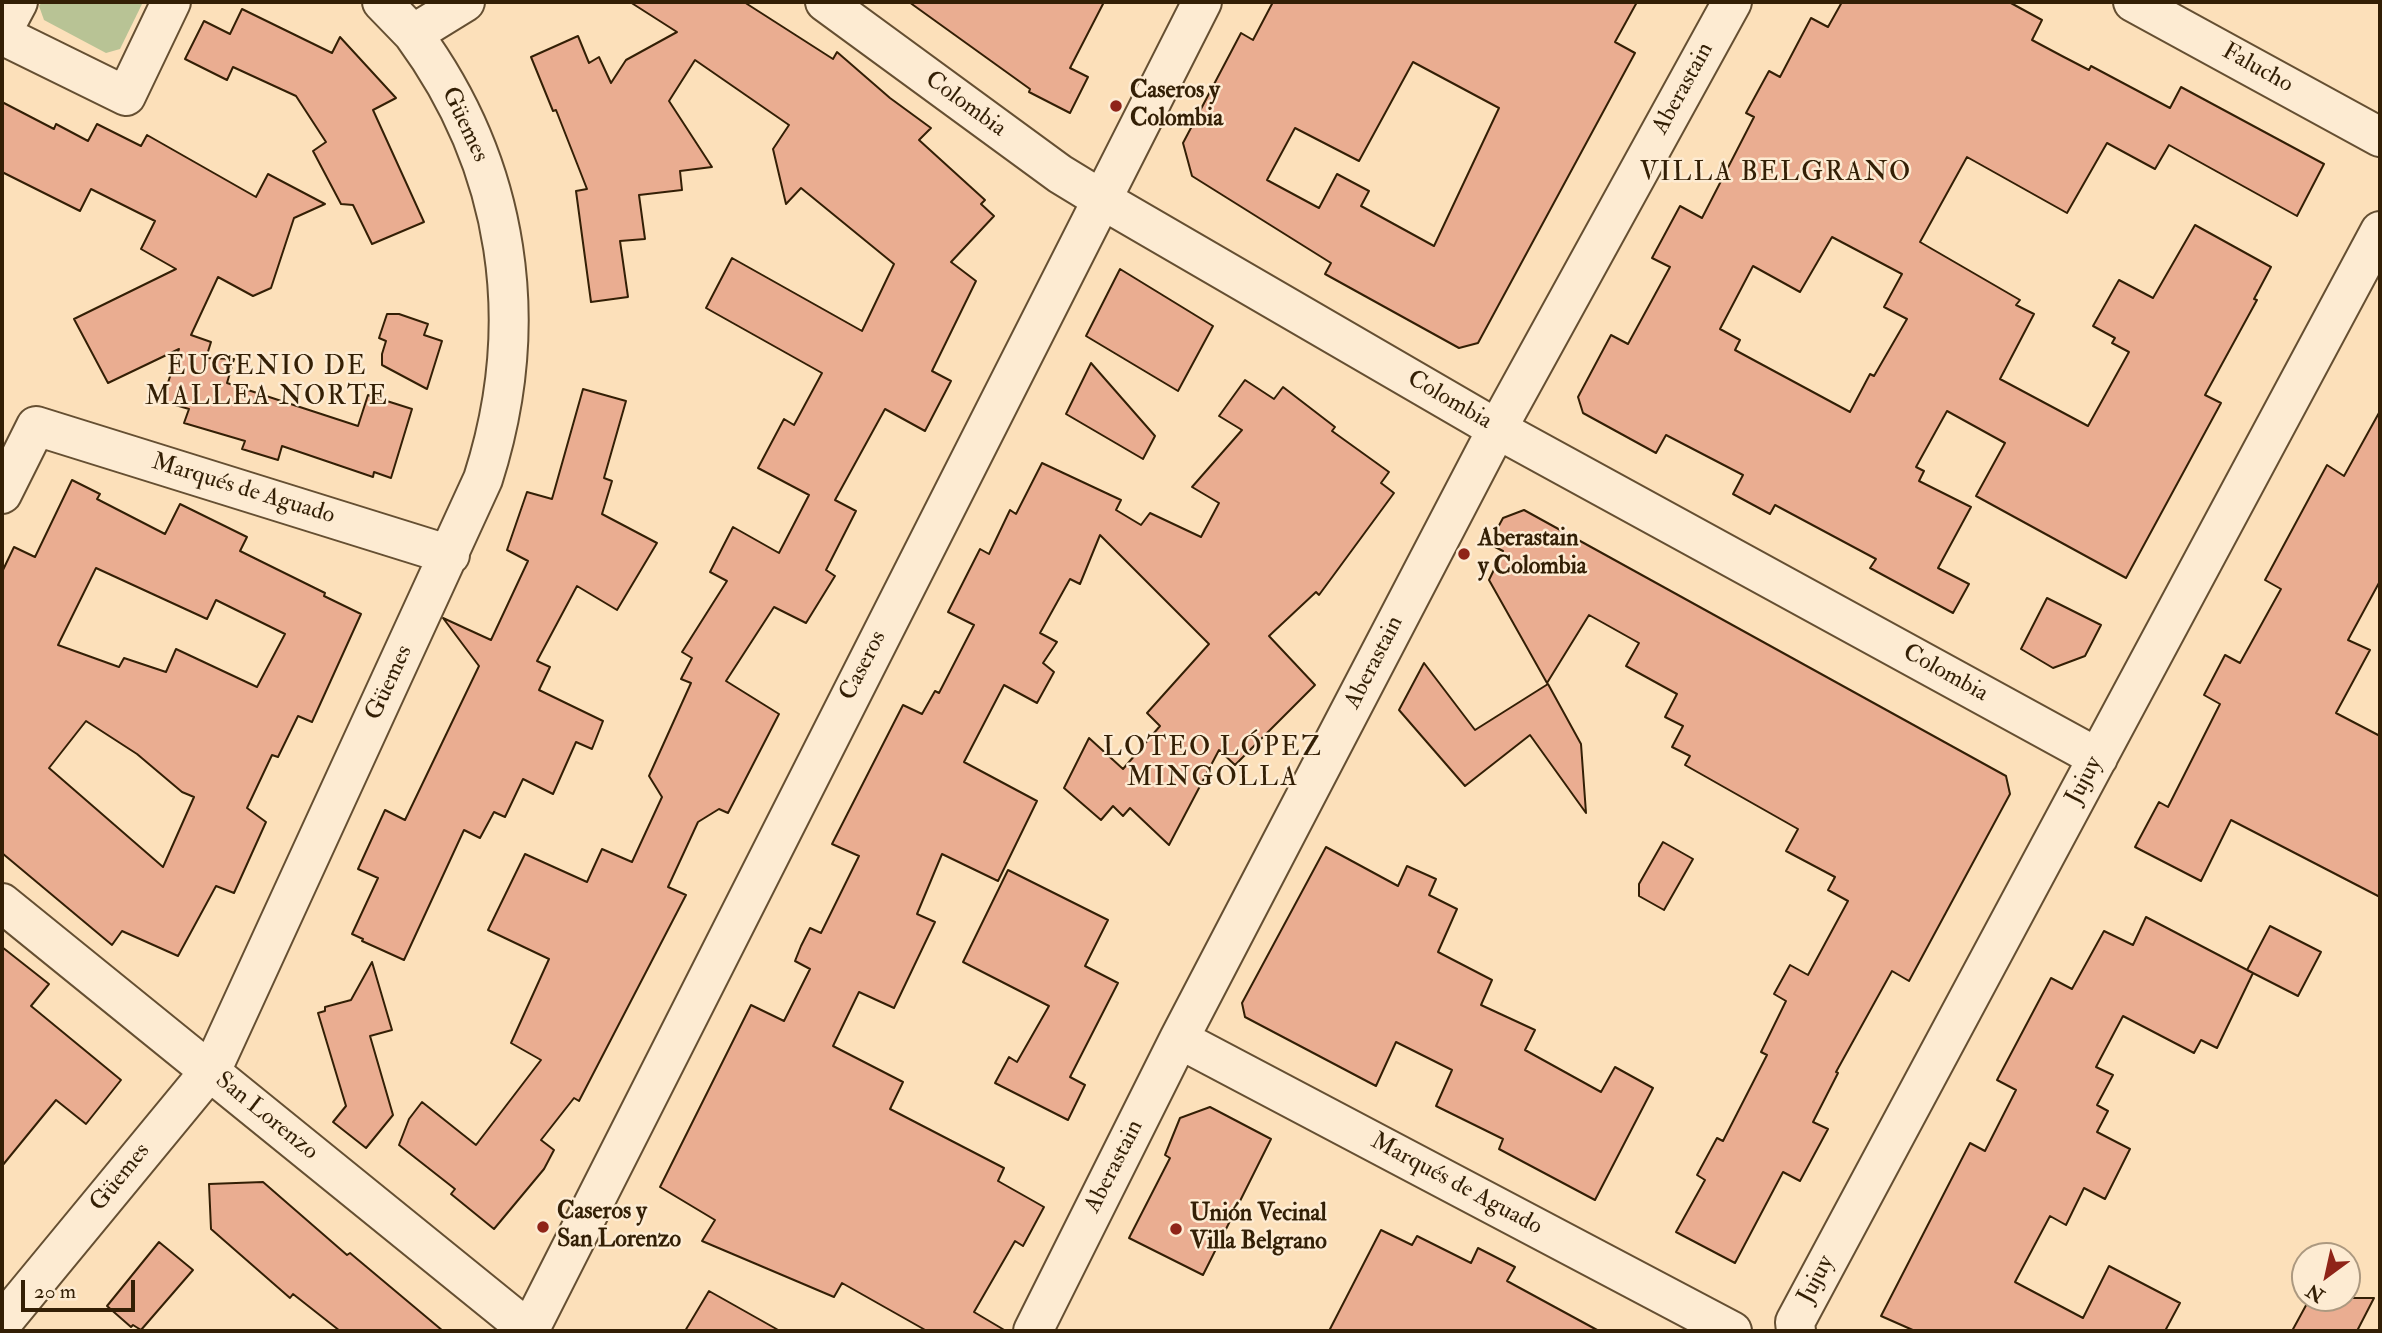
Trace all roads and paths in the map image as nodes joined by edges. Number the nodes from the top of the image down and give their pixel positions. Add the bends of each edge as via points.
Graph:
1 (18, 2) edge
2 (171, 2) edge
3 (382, 2) edge
4 (466, 2) edge
5 (825, 2) edge
6 (1202, 2) edge
7 (1732, 2) edge
8 (2133, 2) edge
9 (2, 33) edge
10 (413, 34) junction
11 (2380, 137) edge
12 (1101, 199) junction
13 (2380, 231) edge
14 (1497, 429) junction
15 (2, 494) edge
16 (450, 555) junction
17 (2098, 758) junction
18 (2, 903) edge
19 (1180, 1039) junction
20 (209, 1071) junction
21 (2, 1323) edge
22 (529, 1331) edge
23 (1033, 1331) edge
24 (1732, 1331) edge
25 (1796, 1331) edge

1 - 9 street
2 - 9 street via 126,96
3 - 10 street, Güemes
4 - 10 street
5 - 12 street, Colombia
6 - 12 street, Caseros
7 - 14 street, Aberastain
8 - 11 street, Falucho
10 - 16 street, Güemes via 452,96 480,157 508,275 509,348 499,420 483,479
12 - 14 street, Colombia
12 - 22 street, Caseros
13 - 17 street, Jujuy
14 - 17 street, Colombia
14 - 19 street, Aberastain
15 - 16 street, Marqués de Aguado via 36,426
16 - 20 street, Güemes
17 - 25 street, Jujuy via 1795,1322
18 - 20 street, San Lorenzo
19 - 23 street, Aberastain
19 - 24 street, Marqués de Aguado
20 - 21 street, Güemes
20 - 22 street, San Lorenzo

